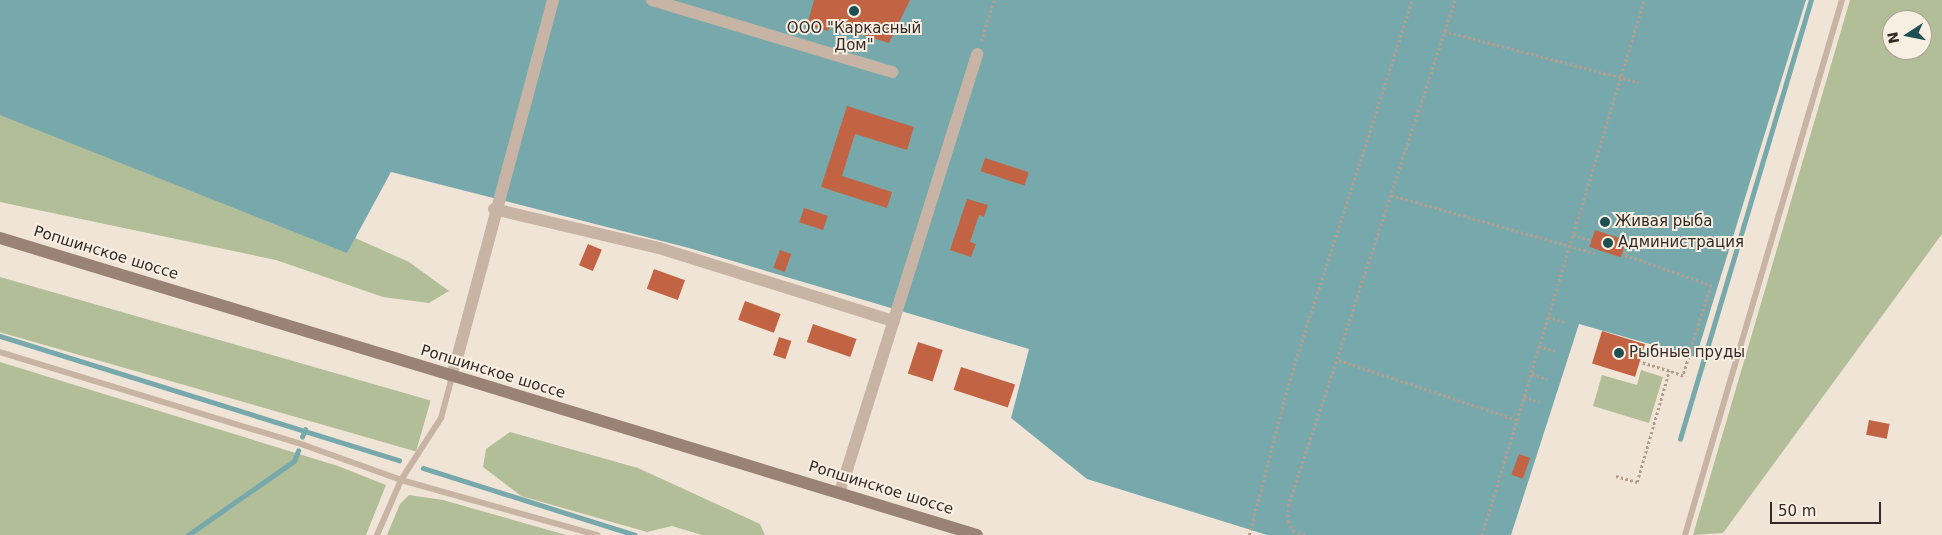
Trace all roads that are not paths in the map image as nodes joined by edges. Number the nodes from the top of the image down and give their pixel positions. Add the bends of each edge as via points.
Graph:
1 (553, 0) edge
2 (652, 0) edge
3 (1842, 0) edge
4 (977, 54) road end
5 (892, 72) dead end
6 (494, 209) junction
7 (0, 238) edge
8 (894, 321) junction
9 (0, 352) edge
10 (452, 377) junction
11 (401, 480) junction
12 (840, 492) junction
13 (377, 535) edge
14 (597, 535) edge
15 (977, 535) edge
16 (1685, 535) edge

1 - 6 street
2 - 5 street
3 - 16 lane
4 - 8 street
6 - 8 street via 658,248
6 - 10 street
7 - 10 main road, Ропшинское шоссе
8 - 12 street
9 - 11 lane via 304,445
10 - 11 lane via 441,418
10 - 12 main road, Ропшинское шоссе
11 - 13 lane
11 - 14 lane
12 - 15 main road, Ропшинское шоссе

